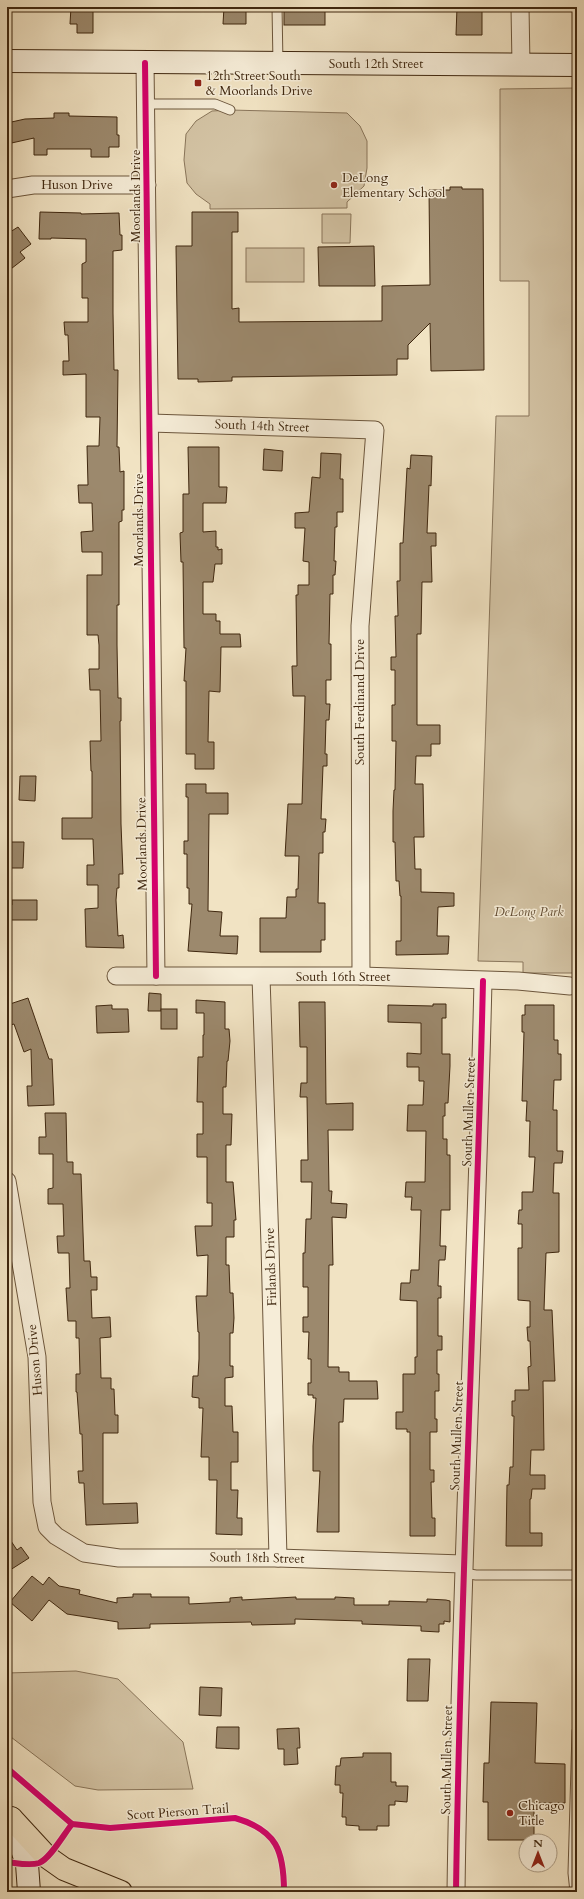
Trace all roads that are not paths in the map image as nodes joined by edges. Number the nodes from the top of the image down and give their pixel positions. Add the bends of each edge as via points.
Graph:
1 (278, 7) edge
2 (520, 7) edge
3 (7, 61) edge
4 (145, 63) junction
5 (278, 64) junction
6 (521, 65) junction
7 (577, 65) edge
8 (147, 104) junction
9 (230, 110) dead end
10 (147, 185) junction
11 (7, 189) edge
12 (150, 423) junction
13 (375, 430) joint
14 (116, 976) dead end
15 (156, 976) junction
16 (361, 976) junction
17 (261, 977) junction
18 (483, 981) junction
19 (573, 988) edge
20 (7, 1181) edge
21 (56, 1536) joint
22 (278, 1558) junction
23 (463, 1568) junction
24 (577, 1574) edge
25 (577, 1732) edge
26 (9, 1815) edge
27 (29, 1892) edge
28 (122, 1892) edge
29 (456, 1892) edge
30 (575, 1892) edge

1 - 5 lane
2 - 6 street
3 - 4 main road, South 12th Street
4 - 5 main road, South 12th Street
4 - 8 street, Moorlands Drive
5 - 6 main road, South 12th Street
6 - 7 main road, South 12th Street
8 - 9 lane via 215,104
8 - 10 street, Moorlands Drive
10 - 11 street, Huson Drive via 33,185
10 - 12 street, Moorlands Drive
12 - 13 street, South 14th Street
12 - 15 street, Moorlands Drive
13 - 16 street, South Ferdinand Drive via 360,626
14 - 15 street, South 16th Street
15 - 17 street, South 16th Street
16 - 17 street, South 16th Street
16 - 18 street, South 16th Street
17 - 22 street, Firlands Drive
18 - 19 street, South 16th Street via 518,981
18 - 23 street, South Mullen Street via 479,1160
20 - 21 street, Huson Drive via 37,1357 42,1502 47,1527
21 - 22 street, South 18th Street via 84,1553 119,1558
22 - 23 street, South 18th Street
23 - 24 lane via 476,1575
23 - 29 street, South Mullen Street
25 - 30 lane via 573,1873
26 - 27 main road via 27,1864
26 - 28 main road via 47,1857 64,1869

